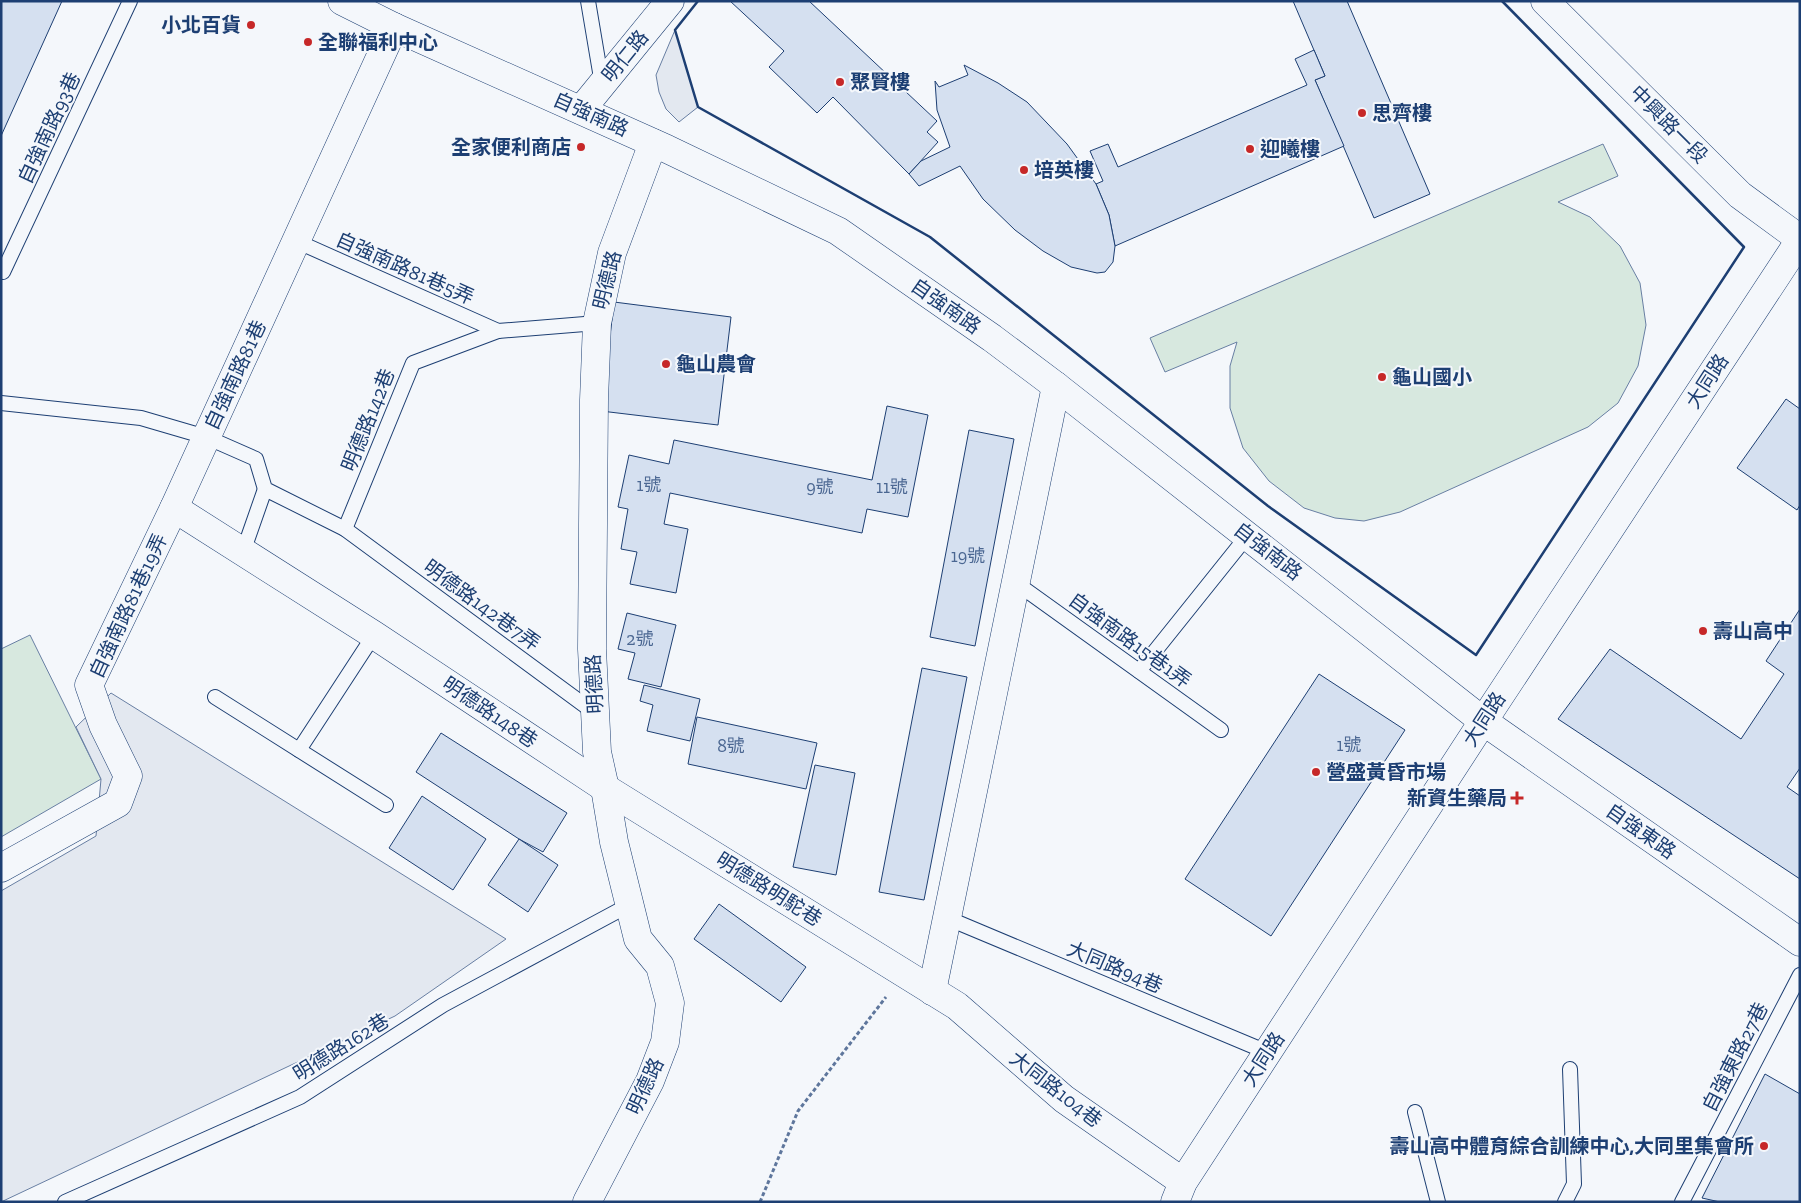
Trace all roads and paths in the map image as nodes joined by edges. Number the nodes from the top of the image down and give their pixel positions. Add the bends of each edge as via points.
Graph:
1 (130, 1) edge
2 (342, 1) edge
3 (588, 1) edge
4 (670, 1) edge
5 (1545, 1) edge
6 (394, 27) junction
7 (602, 84) junction
8 (581, 110) junction
9 (654, 143) junction
10 (1800, 240) edge
11 (296, 241) junction
12 (2, 271) edge
13 (597, 323) junction
14 (498, 331) junction
15 (1056, 386) junction
16 (1, 403) edge
17 (206, 438) junction
18 (265, 489) junction
19 (174, 508) junction
20 (345, 529) junction
21 (1248, 535) junction
22 (243, 552) junction
23 (1016, 583) junction
24 (374, 635) junction
25 (1139, 671) junction
26 (215, 697) dead end
27 (595, 713) junction
28 (1483, 721) junction
29 (1220, 730) dead end
30 (299, 750) junction
31 (606, 788) junction
32 (386, 805) dead end
33 (1, 868) edge
34 (629, 905) junction
35 (947, 918) junction
36 (1800, 942) edge
37 (905, 973) junction
38 (1800, 975) edge
39 (932, 991) junction
40 (1267, 1052) junction
41 (1570, 1069) dead end
42 (1415, 1112) dead end
43 (1179, 1192) edge
44 (65, 1202) edge
45 (587, 1202) edge
46 (760, 1202) edge
47 (1438, 1202) edge
48 (1565, 1202) edge
49 (1682, 1202) edge

1 - 12 lane, 自強南路93巷
2 - 6 street, 自強南路
3 - 7 lane
4 - 7 street, 明仁路
5 - 10 street, 中興路一段 via 1740,195
6 - 8 street, 自強南路
6 - 11 street, 自強南路81巷
7 - 8 street, 明仁路
8 - 9 street, 自強南路
9 - 13 street, 明德路 via 612,253
9 - 15 street, 自強南路 via 838,231
10 - 28 street, 大同路
11 - 14 lane, 自強南路81巷5弄
11 - 17 street, 自強南路81巷
13 - 14 lane, 明德路142巷
13 - 27 street, 明德路 via 592,639
14 - 20 lane, 明德路142巷 via 413,363
15 - 21 street, 自強南路
15 - 23 street
16 - 17 lane via 141,418
17 - 18 lane via 256,459
17 - 19 street, 自強南路81巷
18 - 20 lane, 明德路142巷7弄
18 - 22 lane
19 - 22 street
19 - 33 street, 自強南路81巷19弄 via 90,685 103,725 128,776 118,803
20 - 27 lane, 明德路142巷7弄
21 - 25 lane
21 - 28 street, 自強南路
22 - 24 street
23 - 25 lane, 自強南路15巷1弄
23 - 35 street
24 - 30 lane
24 - 31 street, 明德路148巷
25 - 29 lane, 自強南路15巷1弄
26 - 30 lane
27 - 31 street, 明德路 via 598,752
28 - 36 street, 自強東路
28 - 40 street, 大同路
30 - 32 lane
31 - 34 street, 明德路 via 614,842
31 - 37 street, 明德路明駝巷
34 - 44 lane, 明德路162巷 via 443,1005 300,1097
34 - 45 street, 明德路 via 638,939 660,966 670,1003 665,1042 650,1081
35 - 39 street
35 - 40 lane, 大同路94巷
37 - 39 street, 明德路明駝巷
37 - 46 path via 798,1112
38 - 49 lane, 自強東路27巷
39 - 43 street, 大同路104巷 via 957,1006 1064,1099
40 - 43 street, 大同路
41 - 48 lane via 1574,1184
42 - 47 lane

